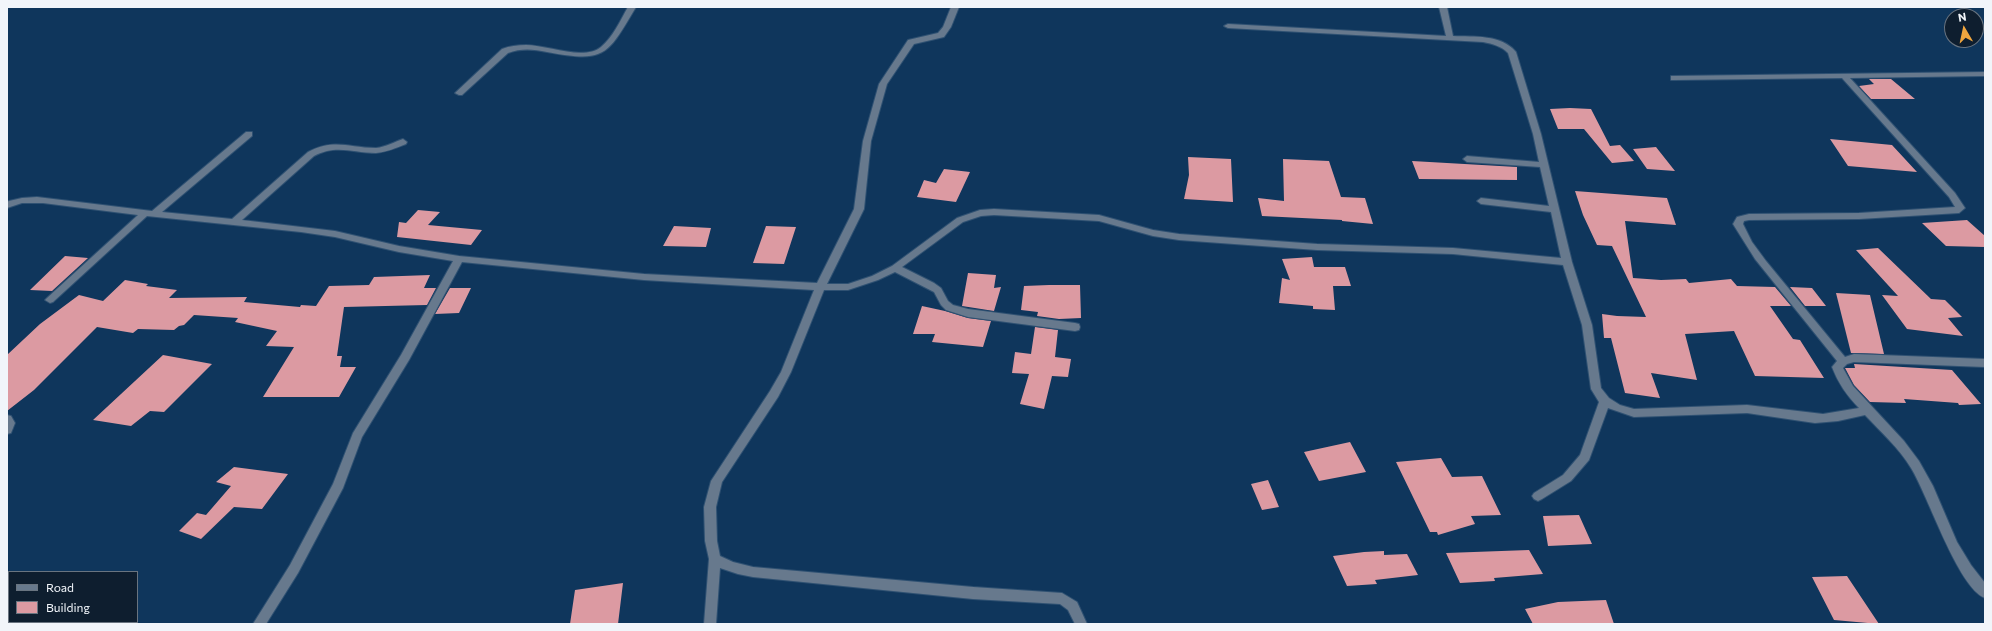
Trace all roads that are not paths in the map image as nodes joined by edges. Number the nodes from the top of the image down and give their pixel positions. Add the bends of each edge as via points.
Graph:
1 (632, 7) edge
2 (955, 7) edge
3 (1444, 7) edge
4 (1228, 26) dead end
5 (1450, 38) junction
6 (1985, 74) edge
7 (1844, 76) junction
8 (1674, 78) dead end
9 (460, 93) dead end
10 (249, 134) dead end
11 (403, 142) dead end
12 (1467, 159) dead end
13 (1545, 165) junction
14 (1481, 201) dead end
15 (7, 205) edge
16 (1555, 210) junction
17 (150, 214) junction
18 (234, 222) junction
19 (459, 259) junction
20 (1568, 262) junction
21 (895, 268) junction
22 (820, 287) junction
23 (50, 300) dead end
24 (1075, 327) dead end
25 (1843, 360) junction
26 (1985, 363) edge
27 (1605, 401) junction
28 (1868, 410) junction
29 (7, 419) edge
30 (7, 430) edge
31 (1538, 496) dead end
32 (715, 559) junction
33 (1985, 592) edge
34 (259, 624) edge
35 (710, 624) edge
36 (1081, 624) edge

1 - 9 street via 615,35 597,53 514,47 505,52
2 - 22 street via 940,35 916,39 908,45 883,84 867,141 859,209
3 - 5 street
4 - 5 street
5 - 13 street via 1498,43 1508,47 1512,52
6 - 7 street
7 - 8 street
7 - 25 street via 1952,195 1960,208 1956,211 1921,213 1740,219 1738,224 1753,249 1794,304
10 - 17 street
11 - 18 street via 393,148 371,151 323,146
12 - 13 street
13 - 16 street
14 - 16 street
15 - 17 street via 32,199 48,200
16 - 20 street
17 - 18 street
17 - 23 street
18 - 19 street via 335,234 399,249
19 - 22 street via 644,277
19 - 34 street via 405,357 357,436 339,485 294,569
20 - 21 street via 1453,252 1317,247 1179,236 1153,233 1099,218 994,212 980,213 960,220
20 - 27 street via 1587,325 1596,389
21 - 22 street via 848,287
21 - 24 street via 931,284 950,308 968,313
22 - 32 street via 786,372 717,481 710,507
25 - 26 street via 1854,358
25 - 28 street via 1837,367 1839,376
27 - 28 street via 1634,413 1736,408 1760,409 1808,418 1839,418
27 - 31 street via 1585,457 1567,478
28 - 33 street via 1908,453 1953,545
29 - 30 street via 10,423
32 - 35 street
32 - 36 street via 725,566 753,572 1062,599 1073,606

